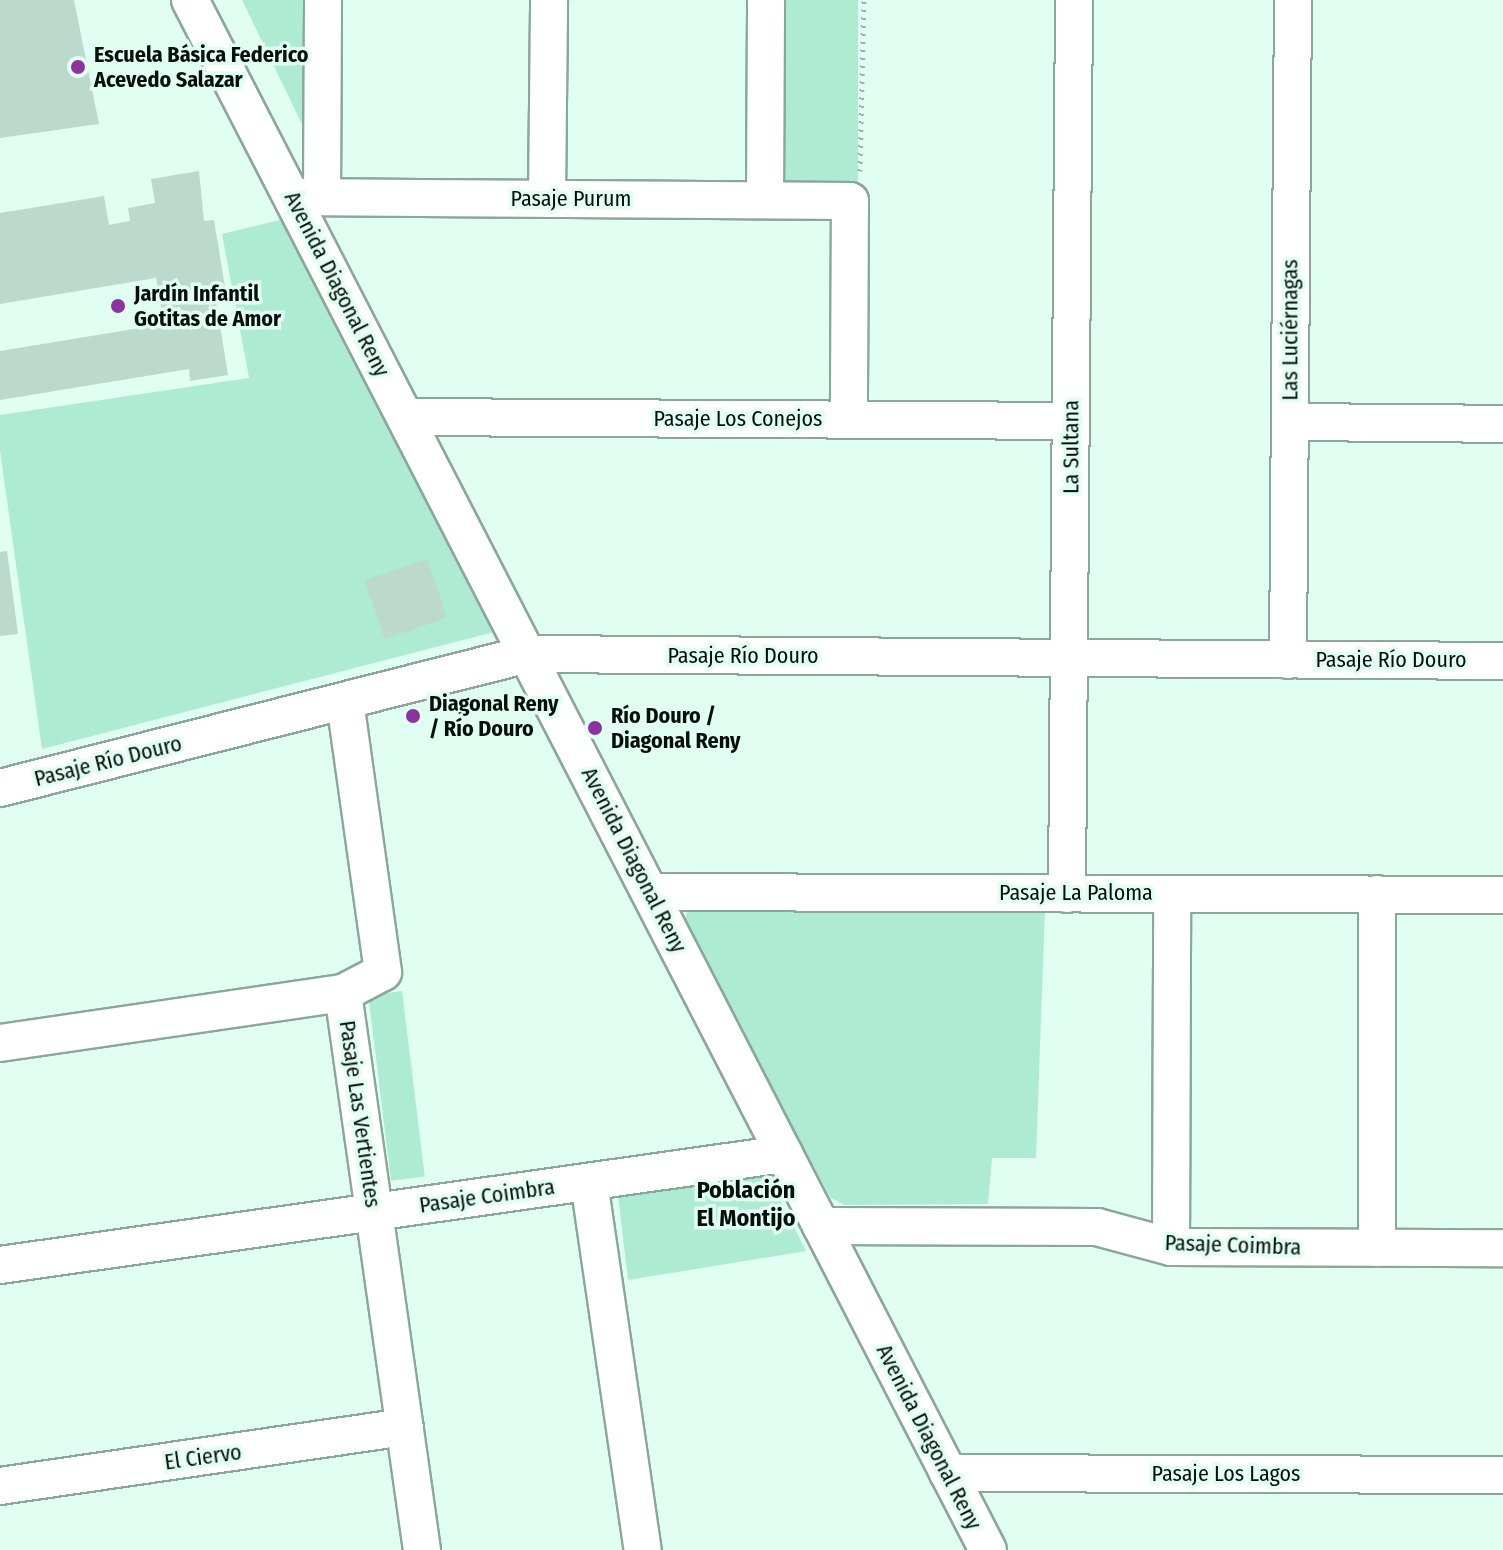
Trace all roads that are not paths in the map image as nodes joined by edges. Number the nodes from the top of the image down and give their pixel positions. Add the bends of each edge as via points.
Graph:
1 (190, 0) edge
2 (323, 0) edge
3 (549, 0) edge
4 (766, 0) edge
5 (1074, 0) edge
6 (1293, 0) edge
7 (307, 197) junction
8 (547, 199) junction
9 (765, 200) junction
10 (406, 417) junction
11 (849, 420) junction
12 (1071, 421) junction
13 (1290, 422) junction
14 (1503, 424) edge
15 (528, 654) junction
16 (1069, 658) junction
17 (1288, 660) junction
18 (1503, 661) edge
19 (345, 702) junction
20 (0, 788) edge
21 (650, 892) junction
22 (1067, 894) junction
23 (1172, 894) junction
24 (1377, 894) junction
25 (1503, 895) edge
26 (343, 993) junction
27 (0, 1043) edge
28 (784, 1154) junction
29 (589, 1182) junction
30 (374, 1212) junction
31 (821, 1226) junction
32 (1171, 1247) junction
33 (1377, 1248) junction
34 (1503, 1248) edge
35 (0, 1265) edge
36 (405, 1427) junction
37 (948, 1473) junction
38 (1503, 1475) edge
39 (0, 1486) edge
40 (422, 1550) edge
41 (643, 1550) edge
42 (988, 1550) edge

1 - 7 street, Avenida Diagonal Reny
2 - 7 street
3 - 8 street
4 - 9 street
5 - 12 street, La Sultana
6 - 13 street, Las Luciérnagas
7 - 8 street, Pasaje Purum
7 - 10 street, Avenida Diagonal Reny
8 - 9 street, Pasaje Purum
9 - 11 street, Pasaje Purum via 850,201
10 - 11 street, Pasaje Los Conejos
10 - 15 street, Avenida Diagonal Reny
11 - 12 street, Pasaje Los Conejos
12 - 16 street, La Sultana
13 - 14 street
13 - 17 street, Las Luciérnagas
15 - 16 street, Pasaje Río Douro
15 - 19 street, Pasaje Río Douro
15 - 21 street, Avenida Diagonal Reny
16 - 17 street, Pasaje Río Douro
16 - 22 street, La Sultana
17 - 18 street, Pasaje Río Douro
19 - 20 street, Pasaje Río Douro
19 - 26 street, Pasaje Las Vertientes via 383,972
21 - 22 street, Pasaje La Paloma
21 - 28 street, Avenida Diagonal Reny
22 - 23 street, Pasaje La Paloma
23 - 24 street, Pasaje La Paloma
23 - 32 street
24 - 25 street, Pasaje La Paloma
24 - 33 street
26 - 27 street
26 - 30 street, Pasaje Las Vertientes
28 - 29 street, Pasaje Coimbra
28 - 31 street, Avenida Diagonal Reny
29 - 30 street, Pasaje Coimbra
29 - 41 street
30 - 35 street, Pasaje Coimbra
30 - 36 street, Pasaje Las Vertientes
31 - 32 street, Pasaje Coimbra via 1097,1227
31 - 37 street, Avenida Diagonal Reny
32 - 33 street, Pasaje Coimbra
33 - 34 street, Pasaje Coimbra
36 - 39 street, El Ciervo
36 - 40 street, Pasaje Las Vertientes
37 - 38 street, Pasaje Los Lagos
37 - 42 street, Avenida Diagonal Reny

